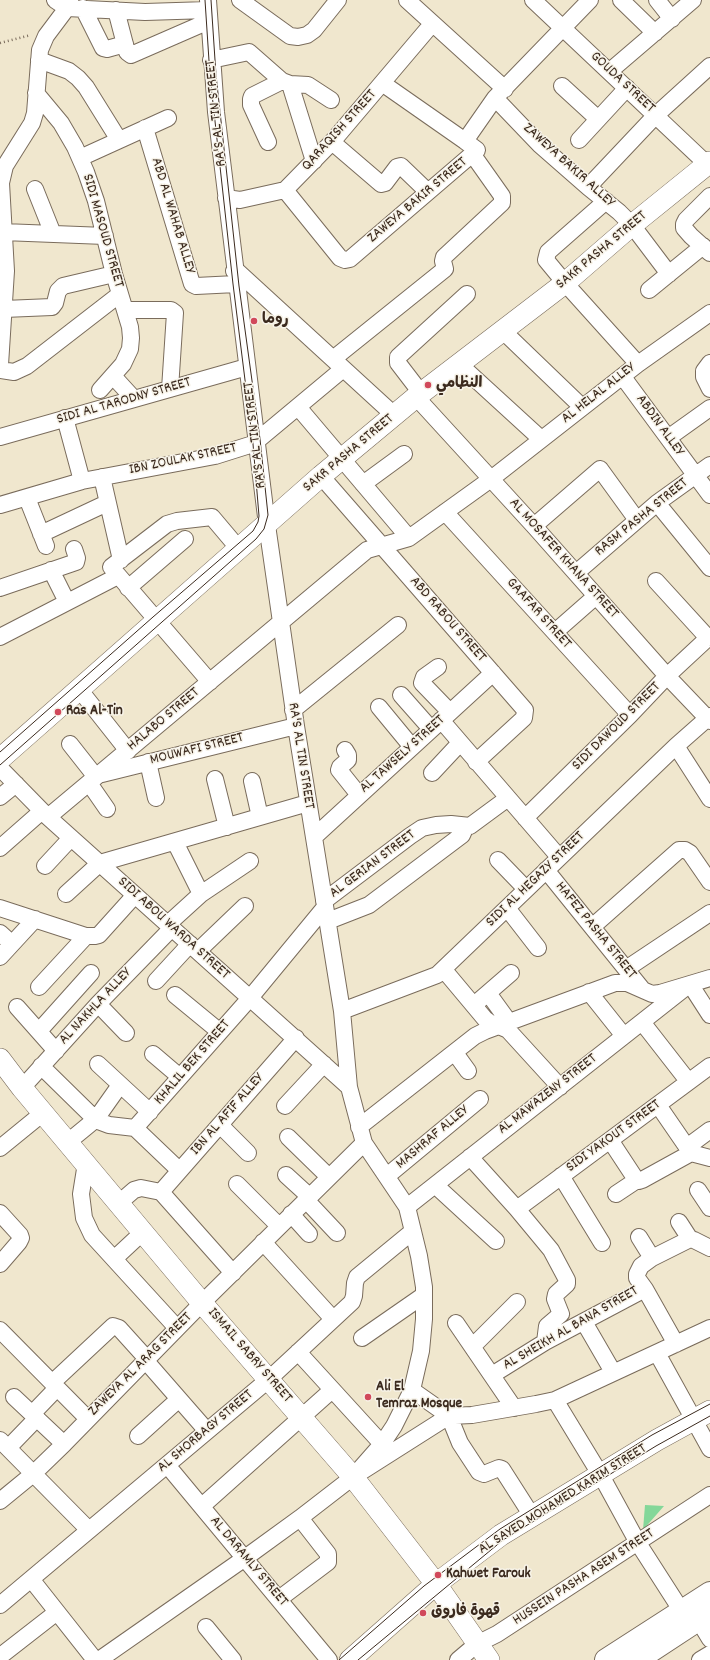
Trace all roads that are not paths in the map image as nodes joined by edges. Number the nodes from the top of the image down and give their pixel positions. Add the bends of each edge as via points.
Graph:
1 (240, 0) edge
2 (338, 0) edge
3 (533, 0) edge
4 (590, 0) edge
5 (621, 0) edge
6 (657, 0) edge
7 (693, 0) edge
8 (417, 3) edge
9 (69, 4) edge
10 (146, 6) edge
11 (116, 10) junction
12 (208, 10) edge
13 (672, 19) junction
14 (432, 24) junction
15 (562, 29) junction
16 (655, 33) junction
17 (125, 44) junction
18 (39, 60) junction
19 (211, 60) junction
20 (710, 66) edge
21 (610, 72) junction
22 (286, 82) junction
23 (382, 83) junction
24 (562, 86) dead end
25 (628, 88) junction
26 (36, 93) junction
27 (500, 94) junction
28 (331, 100) dead end
29 (656, 115) junction
30 (168, 118) dead end
31 (598, 120) junction
32 (145, 128) junction
33 (119, 140) junction
34 (579, 140) dead end
35 (466, 141) junction
36 (268, 142) dead end
37 (332, 142) junction
38 (472, 155) junction
39 (80, 158) junction
40 (314, 160) junction
41 (709, 165) edge
42 (588, 187) junction
43 (35, 189) dead end
44 (285, 190) junction
45 (428, 192) junction
46 (710, 196) edge
47 (226, 198) junction
48 (0, 199) edge
49 (606, 201) junction
50 (632, 225) junction
51 (3, 232) junction
52 (53, 234) junction
53 (104, 236) junction
54 (706, 249) edge
55 (114, 274) junction
56 (669, 274) junction
57 (235, 277) junction
58 (565, 283) junction
59 (649, 290) dead end
60 (120, 294) junction
61 (467, 294) dead end
62 (4, 309) junction
63 (125, 310) junction
64 (710, 313) edge
65 (503, 331) junction
66 (710, 363) edge
67 (338, 364) junction
68 (459, 364) junction
69 (638, 364) junction
70 (0, 365) edge
71 (248, 367) junction
72 (0, 370) edge
73 (113, 376) junction
74 (623, 377) junction
75 (170, 389) junction
76 (710, 389) edge
77 (100, 390) dead end
78 (419, 395) junction
79 (134, 399) junction
80 (298, 407) junction
81 (582, 408) junction
82 (710, 408) edge
83 (394, 415) junction
84 (65, 418) junction
85 (0, 437) edge
86 (668, 438) junction
87 (541, 439) junction
88 (257, 442) junction
89 (404, 454) dead end
90 (342, 459) junction
91 (710, 465) edge
92 (695, 475) junction
93 (322, 476) junction
94 (102, 477) junction
95 (491, 479) junction
96 (82, 481) junction
97 (363, 484) junction
98 (710, 495) edge
99 (27, 498) junction
100 (108, 503) junction
101 (657, 503) junction
102 (0, 505) edge
103 (445, 512) junction
104 (637, 520) junction
105 (267, 526) junction
106 (534, 526) junction
107 (185, 538) dead end
108 (409, 538) junction
109 (382, 546) junction
110 (74, 549) dead end
111 (239, 549) junction
112 (120, 560) junction
113 (710, 568) edge
114 (51, 570) junction
115 (576, 573) junction
116 (118, 576) junction
117 (656, 580) dead end
118 (0, 588) edge
119 (128, 588) junction
120 (596, 596) junction
121 (67, 602) junction
122 (157, 622) junction
123 (280, 624) junction
124 (398, 625) dead end
125 (554, 632) junction
126 (0, 637) edge
127 (709, 637) edge
128 (438, 667) dead end
129 (493, 673) junction
130 (667, 676) junction
131 (210, 682) junction
132 (79, 690) junction
133 (401, 695) dead end
134 (379, 707) dead end
135 (630, 715) junction
136 (294, 718) junction
137 (709, 718) edge
138 (440, 720) junction
139 (460, 743) junction
140 (70, 744) dead end
141 (412, 746) junction
142 (676, 746) junction
143 (128, 750) junction
144 (345, 750) dead end
145 (0, 759) edge
146 (148, 762) junction
147 (476, 762) junction
148 (0, 768) edge
149 (432, 773) dead end
150 (94, 778) junction
151 (215, 779) dead end
152 (252, 781) dead end
153 (16, 784) junction
154 (708, 792) edge
155 (359, 795) junction
156 (0, 798) edge
157 (156, 798) dead end
158 (508, 798) junction
159 (308, 803) junction
160 (108, 809) dead end
161 (45, 814) junction
162 (260, 817) junction
163 (525, 818) junction
164 (466, 826) junction
165 (227, 827) junction
166 (314, 837) junction
167 (71, 838) junction
168 (175, 842) junction
169 (0, 848) edge
170 (559, 857) junction
171 (250, 860) dead end
172 (498, 860) dead end
173 (100, 863) junction
174 (45, 866) dead end
175 (546, 870) junction
176 (710, 882) edge
177 (526, 889) junction
178 (66, 894) dead end
179 (201, 894) junction
180 (136, 896) junction
181 (245, 906) dead end
182 (0, 908) edge
183 (507, 908) junction
184 (326, 910) junction
185 (710, 913) edge
186 (35, 918) junction
187 (170, 926) junction
188 (592, 927) junction
189 (0, 933) edge
190 (86, 936) junction
191 (12, 944) junction
192 (194, 947) junction
193 (538, 948) dead end
194 (0, 957) edge
195 (626, 969) junction
196 (444, 970) junction
197 (91, 973) dead end
198 (511, 973) dead end
199 (710, 978) edge
200 (156, 981) dead end
201 (690, 984) junction
202 (39, 987) dead end
203 (589, 992) junction
204 (644, 992) junction
205 (488, 993) junction
206 (175, 995) dead end
207 (250, 998) junction
208 (98, 1004) junction
209 (474, 1005) junction
210 (17, 1007) dead end
211 (342, 1011) junction
212 (710, 1015) edge
213 (642, 1022) junction
214 (504, 1023) junction
215 (39, 1031) junction
216 (220, 1032) junction
217 (126, 1033) dead end
218 (624, 1036) junction
219 (296, 1038) junction
220 (56, 1051) junction
221 (455, 1053) junction
222 (153, 1054) dead end
223 (98, 1064) dead end
224 (324, 1064) junction
225 (41, 1066) junction
226 (710, 1066) edge
227 (468, 1071) dead end
228 (8, 1074) edge
229 (180, 1077) junction
230 (688, 1081) junction
231 (120, 1085) junction
232 (349, 1087) junction
233 (560, 1087) junction
234 (480, 1099) dead end
235 (658, 1105) junction
236 (285, 1106) dead end
237 (150, 1112) junction
238 (43, 1113) junction
239 (96, 1119) junction
240 (220, 1125) junction
241 (360, 1127) junction
242 (135, 1128) junction
243 (710, 1130) edge
244 (288, 1137) dead end
245 (610, 1140) junction
246 (68, 1142) junction
247 (364, 1143) junction
248 (0, 1148) edge
249 (689, 1150) junction
250 (248, 1153) dead end
251 (470, 1157) junction
252 (710, 1158) edge
253 (86, 1163) junction
254 (179, 1170) junction
255 (286, 1175) dead end
256 (387, 1176) junction
257 (561, 1176) junction
258 (329, 1177) junction
259 (637, 1180) junction
260 (237, 1184) dead end
261 (435, 1185) junction
262 (698, 1190) dead end
263 (161, 1192) junction
264 (616, 1194) dead end
265 (308, 1198) junction
266 (119, 1203) junction
267 (407, 1207) junction
268 (710, 1208) edge
269 (517, 1209) junction
270 (0, 1213) edge
271 (291, 1214) junction
272 (679, 1222) dead end
273 (279, 1226) junction
274 (413, 1231) junction
275 (144, 1232) junction
276 (338, 1233) dead end
277 (310, 1234) dead end
278 (639, 1237) dead end
279 (690, 1239) junction
280 (496, 1241) dead end
281 (263, 1242) junction
282 (602, 1243) dead end
283 (710, 1248) edge
284 (652, 1258) junction
285 (114, 1259) junction
286 (0, 1264) edge
287 (232, 1273) junction
288 (645, 1289) junction
289 (424, 1295) junction
290 (517, 1302) dead end
291 (202, 1303) junction
292 (333, 1319) junction
293 (584, 1322) junction
294 (456, 1323) dead end
295 (177, 1328) junction
296 (710, 1328) edge
297 (0, 1330) edge
298 (362, 1338) dead end
299 (545, 1342) junction
300 (676, 1344) junction
301 (473, 1346) junction
302 (298, 1352) junction
303 (657, 1353) junction
304 (146, 1359) junction
305 (613, 1372) junction
306 (492, 1374) junction
307 (268, 1380) junction
308 (55, 1385) junction
309 (332, 1390) junction
310 (412, 1390) junction
311 (14, 1397) dead end
312 (179, 1400) junction
313 (555, 1400) junction
314 (514, 1408) junction
315 (702, 1415) edge
316 (34, 1416) junction
317 (449, 1416) junction
318 (301, 1417) junction
319 (87, 1418) junction
320 (207, 1431) junction
321 (138, 1436) dead end
322 (4, 1444) edge
323 (64, 1444) junction
324 (382, 1444) junction
325 (710, 1449) edge
326 (167, 1465) junction
327 (33, 1474) junction
328 (601, 1475) junction
329 (353, 1476) junction
330 (710, 1495) edge
331 (0, 1501) edge
332 (202, 1506) junction
333 (532, 1516) junction
334 (300, 1518) junction
335 (89, 1530) junction
336 (638, 1543) junction
337 (245, 1558) junction
338 (31, 1579) junction
339 (436, 1584) junction
340 (710, 1593) edge
341 (279, 1599) junction
342 (0, 1605) edge
343 (57, 1612) junction
344 (695, 1612) edge
345 (206, 1627) dead end
346 (710, 1639) edge
347 (483, 1652) edge
348 (710, 1654) edge
349 (3, 1655) edge
350 (105, 1658) edge
351 (233, 1660) edge
352 (329, 1660) edge
353 (350, 1660) edge
354 (458, 1660) edge
355 (606, 1660) edge
356 (637, 1660) edge
357 (700, 1660) edge

1 - 2 street via 290,36 298,37 314,30
3 - 15 street, GOUDA STREET
4 - 15 street, ZAWEYA BAKIR STREET
5 - 16 street
6 - 13 street
7 - 13 street
8 - 14 street, ZAWEYA BAKIR ALLEY
9 - 11 street
9 - 17 street via 103,48
9 - 18 street via 49,31 40,50
10 - 11 street
10 - 12 street
11 - 17 street
12 - 17 street via 134,55 128,53
12 - 19 street, RA'S AL TIN STREET
13 - 16 street
14 - 23 street, QARAQISH STREET
14 - 27 street, ZAWEYA BAKIR ALLEY
15 - 21 street, GOUDA STREET
15 - 27 street, ZAWEYA BAKIR STREET
16 - 21 street
18 - 26 street
18 - 33 street via 78,78
19 - 22 street via 249,52
19 - 47 street, RA'S AL TIN STREET
20 - 29 street
21 - 25 street, GOUDA STREET
22 - 28 street via 308,85
22 - 36 street via 252,96 251,99 251,105
22 - 40 street
23 - 35 street
23 - 37 street, QARAQISH STREET
24 - 31 street
25 - 29 street, GOUDA STREET
25 - 31 street
26 - 39 street, SIDI MASOUD STREET via 61,123
26 - 48 street via 32,122 5,166 0,183
27 - 35 street, ZAWEYA BAKIR STREET
27 - 42 street, ZAWEYA BAKIR ALLEY via 540,145
29 - 41 street, GOUDA STREET
29 - 42 street
30 - 32 street
31 - 34 street
32 - 33 street
32 - 57 street, ABD AL WAHAB ALLEY via 192,284 196,286
33 - 39 street
35 - 38 street, ZAWEYA BAKIR STREET via 477,150
37 - 40 street, QARAQISH STREET
37 - 45 street via 381,184 401,166
38 - 45 street, ZAWEYA BAKIR STREET
38 - 67 street, IBN ZOULAK STREET via 502,196 502,203 444,257 445,269
39 - 53 street, SIDI MASOUD STREET via 96,202
40 - 44 street, QARAQISH STREET
41 - 50 main road, SAKR PASHA STREET
42 - 49 street, ZAWEYA BAKIR ALLEY
43 - 52 street
44 - 45 street, ZAWEYA BAKIR STREET via 340,258 345,260 350,259
44 - 47 street via 240,200
46 - 54 street via 684,224 684,228
47 - 57 street, RA'S AL TIN STREET
48 - 51 street
49 - 50 street, ZAWEYA BAKIR ALLEY
49 - 58 street via 547,254 546,260
50 - 56 street, ZAWEYA BAKIR ALLEY
50 - 58 main road, SAKR PASHA STREET
51 - 52 street
51 - 62 street via 6,271
52 - 53 street
53 - 55 street, SIDI MASOUD STREET
54 - 56 street
55 - 60 street, SIDI MASOUD STREET
55 - 62 street via 63,286 58,291 52,307
56 - 59 street
57 - 67 street via 238,272
57 - 71 street, RA'S AL TIN STREET
58 - 65 main road, SAKR PASHA STREET
58 - 69 street
60 - 63 street, SIDI MASOUD STREET
60 - 72 street via 27,366 14,372
61 - 78 street, AL MOSAFER KHANA STREET via 398,357 398,363
62 - 70 street
63 - 73 street, SIDI MASOUD STREET via 132,338 130,349 124,364
63 - 75 street via 171,310 175,313
64 - 69 street, AL HELAL ALLEY
65 - 68 main road, SAKR PASHA STREET
65 - 81 street
66 - 76 street via 704,371 704,377
67 - 80 street, IBN ZOULAK STREET
67 - 83 street
68 - 78 main road, SAKR PASHA STREET
68 - 87 street
69 - 74 street, AL HELAL ALLEY
71 - 75 street, SIDI AL TARODNY STREET
71 - 88 street, RA'S AL TIN STREET
73 - 77 street, SIDI MASOUD STREET
73 - 79 street
74 - 81 street, AL HELAL ALLEY
74 - 86 street, ABDIN ALLEY
75 - 79 street, SIDI AL TARODNY STREET
78 - 83 main road, SAKR PASHA STREET
78 - 95 street, AL MOSAFER KHANA STREET
79 - 84 street, SIDI AL TARODNY STREET
80 - 88 street, IBN ZOULAK STREET
80 - 90 street
81 - 87 street, AL HELAL ALLEY
82 - 86 street
83 - 90 main road, SAKR PASHA STREET
84 - 85 street, SIDI AL TARODNY STREET
84 - 96 street
86 - 92 street, ABDIN ALLEY
87 - 95 street, AL HELAL ALLEY
88 - 94 street, IBN ZOULAK STREET via 215,456
88 - 105 street, RA'S AL TIN STREET
89 - 97 street
90 - 93 main road, SAKR PASHA STREET
90 - 97 street
91 - 92 street, RASM PASHA STREET
92 - 98 street, ABDIN ALLEY
92 - 101 street, RASM PASHA STREET
93 - 105 main road, SAKR PASHA STREET
93 - 109 street, ABD RABOU STREET
94 - 96 street, IBN ZOULAK STREET
94 - 100 street
95 - 103 street, AL HELAL ALLEY
95 - 106 street, AL MOSAFER KHANA STREET
96 - 99 street, IBN ZOULAK STREET
97 - 108 street
99 - 100 street via 44,540
99 - 102 street, IBN ZOULAK STREET
100 - 112 street
101 - 104 street, RASM PASHA STREET
101 - 113 street
103 - 108 street, AL HELAL ALLEY
103 - 125 street, GAAFAR STREET
104 - 106 street via 600,469
104 - 115 street, RASM PASHA STREET
105 - 111 main road, SAKR PASHA STREET
105 - 123 street, RA'S AL TIN STREET
106 - 115 street, AL MOSAFER KHANA STREET
107 - 119 street
108 - 109 street, AL HELAL ALLEY
109 - 123 street, HALABO STREET via 367,550
109 - 129 street, ABD RABOU STREET
110 - 114 street via 76,561
111 - 112 street via 210,517 167,524
111 - 122 main road, SAKR PASHA STREET
112 - 116 street via 111,567
114 - 118 street
114 - 121 street
115 - 120 street, AL MOSAFER KHANA STREET
116 - 119 street
116 - 121 street
117 - 127 street
119 - 122 street
120 - 125 street
120 - 130 street, AL MOSAFER KHANA STREET
121 - 126 street
122 - 131 street
122 - 132 main road, SAKR PASHA STREET
123 - 131 street, HALABO STREET
123 - 136 street, RA'S AL TIN STREET
124 - 136 street
125 - 135 street, GAAFAR STREET
127 - 130 street, SIDI DAWOUD STREET
128 - 138 street via 424,677 422,683
129 - 138 street, AL TAWSELY STREET
129 - 147 street, ABD RABOU STREET via 525,710 525,715
130 - 135 street, SIDI DAWOUD STREET
130 - 137 street, AL MOSAFER KHANA STREET
131 - 143 street, HALABO STREET
132 - 143 street
132 - 145 main road, SAKR PASHA STREET
133 - 138 street
134 - 141 street
135 - 163 street, SIDI DAWOUD STREET
136 - 146 street, MOUWAFI STREET
136 - 159 street, RA'S AL TIN STREET
137 - 142 street, SIDI AL HEGAZY STREET
138 - 139 street
138 - 141 street, AL TAWSELY STREET
139 - 147 street
139 - 149 street
140 - 150 street
141 - 155 street, AL TAWSELY STREET
142 - 154 street
142 - 170 street, SIDI AL HEGAZY STREET
143 - 150 street, HALABO STREET
144 - 155 street via 348,760 339,770
146 - 150 street, MOUWAFI STREET
146 - 157 street
147 - 158 street
148 - 153 street, SIDI ABOU WARDA STREET
150 - 160 street
150 - 161 street, HALABO STREET
151 - 165 street
152 - 162 street
153 - 156 street
153 - 161 street, SIDI ABOU WARDA STREET
155 - 166 street, AL TAWSELY STREET
158 - 163 street
158 - 164 street via 474,824
159 - 162 street
159 - 166 street, RA'S AL TIN STREET
161 - 167 street, SIDI ABOU WARDA STREET
161 - 169 street, HALABO STREET
162 - 165 street
163 - 170 street
164 - 184 street via 462,835 369,905
164 - 184 street, AL GERIAN STREET via 451,824 422,828
165 - 168 street
166 - 184 street, RA'S AL TIN STREET
167 - 173 street, SIDI ABOU WARDA STREET
167 - 174 street
168 - 173 street
168 - 179 street
170 - 175 street, SIDI AL HEGAZY STREET
171 - 179 street, AL NAKHLA ALLEY
172 - 177 street
173 - 178 street
173 - 180 street, SIDI ABOU WARDA STREET
175 - 177 street, SIDI AL HEGAZY STREET
175 - 188 street, HAFEZ PASHA STREET
176 - 188 street via 690,853 679,850
177 - 183 street, SIDI AL HEGAZY STREET
179 - 187 street, AL NAKHLA ALLEY
180 - 187 street, SIDI ABOU WARDA STREET
180 - 190 street via 99,934
181 - 192 street
182 - 186 street
183 - 193 street
183 - 196 street, SIDI AL HEGAZY STREET
184 - 207 street, AL GERIAN STREET
184 - 211 street, RA'S AL TIN STREET
185 - 195 street
186 - 190 street
186 - 191 street
187 - 192 street, SIDI ABOU WARDA STREET
187 - 208 street, AL NAKHLA ALLEY
188 - 195 street, HAFEZ PASHA STREET
189 - 191 street
190 - 202 street
191 - 194 street
192 - 200 street
192 - 207 street, SIDI ABOU WARDA STREET
195 - 204 street, HAFEZ PASHA STREET
196 - 209 street
196 - 211 street, SIDI AL HEGAZY STREET via 437,976
197 - 215 street
198 - 205 street
199 - 201 street
201 - 204 street via 660,993
201 - 212 street
201 - 213 street, AL MAWAZENY STREET
203 - 204 street via 615,983 627,983
203 - 214 street
203 - 218 street
205 - 209 street
205 - 214 street
206 - 216 street
207 - 216 street, KHALIL BEK STREET
207 - 219 street, SIDI ABOU WARDA STREET
208 - 217 street
208 - 220 street, AL NAKHLA ALLEY
209 - 214 street via 489,1022
210 - 215 street
211 - 232 street, RA'S AL TIN STREET
213 - 218 street, AL MAWAZENY STREET
213 - 230 street
214 - 221 street via 475,1036
214 - 233 street
215 - 220 street
216 - 229 street, KHALIL BEK STREET
218 - 233 street, AL MAWAZENY STREET
219 - 224 street, SIDI ABOU WARDA STREET
219 - 240 street, IBN AL AFIF ALLEY
220 - 225 street, AL NAKHLA ALLEY
221 - 227 street
221 - 241 street
222 - 229 street
223 - 231 street
224 - 232 street, SIDI ABOU WARDA STREET
224 - 236 street
225 - 228 street, AL NAKHLA ALLEY
225 - 239 street
226 - 230 street, SIDI YAKOUT STREET
228 - 238 main road, ISMAIL SABRY STREET
229 - 237 street, KHALIL BEK STREET
230 - 235 street, SIDI YAKOUT STREET
231 - 237 street
231 - 239 street
232 - 241 street, RA'S AL TIN STREET
233 - 251 street, AL MAWAZENY STREET
234 - 256 street, MASHRAF ALLEY
235 - 245 street, SIDI YAKOUT STREET
235 - 249 street
237 - 242 street, KHALIL BEK STREET
238 - 246 main road, ISMAIL SABRY STREET
238 - 248 street
239 - 242 street via 110,1125
239 - 246 street
240 - 250 street
240 - 254 street, IBN AL AFIF ALLEY
241 - 247 street, RA'S AL TIN STREET
242 - 254 street
243 - 249 street
244 - 258 street
245 - 257 street, SIDI YAKOUT STREET
245 - 259 street
246 - 253 main road, ISMAIL SABRY STREET
247 - 256 street, RA'S AL TIN STREET
247 - 258 street, ZAWEYA AL ARAG STREET
249 - 252 street
249 - 259 street via 642,1180
251 - 261 street, AL MAWAZENY STREET
251 - 269 street
253 - 266 main road, ISMAIL SABRY STREET
253 - 285 street via 81,1194 84,1218 92,1235
254 - 263 street, IBN AL AFIF ALLEY
255 - 265 street
256 - 267 street, RA'S AL TIN STREET
257 - 269 street, SIDI YAKOUT STREET
257 - 282 street
258 - 265 street, ZAWEYA AL ARAG STREET
259 - 264 street
260 - 273 street
261 - 267 street, AL MAWAZENY STREET
261 - 280 street
262 - 268 street
263 - 266 street via 141,1188 134,1190
263 - 287 street
265 - 271 street, ZAWEYA AL ARAG STREET
265 - 276 street
266 - 275 main road, ISMAIL SABRY STREET
267 - 274 street, RA'S AL TIN STREET
269 - 299 street via 551,1250 567,1281 556,1294 555,1300 561,1314 547,1326
270 - 286 street via 20,1235 21,1240
271 - 273 street, ZAWEYA AL ARAG STREET
271 - 277 street
272 - 279 street
273 - 281 street, ZAWEYA AL ARAG STREET
274 - 289 street, RA'S AL TIN STREET
274 - 292 street, AL SHORBAGY STREET via 357,1277 352,1302
275 - 285 street
275 - 291 main road, ISMAIL SABRY STREET
278 - 284 street
279 - 283 street
279 - 284 street, AL SHEIKH AL BANA STREET
281 - 287 street, ZAWEYA AL ARAG STREET
281 - 292 street
284 - 288 street, AL SHEIKH AL BANA STREET via 641,1266 637,1274
285 - 295 street
287 - 291 street, ZAWEYA AL ARAG STREET
288 - 293 street, AL SHEIKH AL BANA STREET
288 - 300 street
289 - 298 street
289 - 310 street, RA'S AL TIN STREET via 421,1350
290 - 301 street
291 - 295 street, ZAWEYA AL ARAG STREET
291 - 307 main road, ISMAIL SABRY STREET
292 - 302 street, AL SHORBAGY STREET
293 - 299 street, AL SHEIKH AL BANA STREET
293 - 305 street
294 - 301 street
295 - 304 street, ZAWEYA AL ARAG STREET
296 - 300 street
297 - 308 street
299 - 306 street, AL SHEIKH AL BANA STREET
300 - 303 street
301 - 306 street
302 - 307 street, AL SHORBAGY STREET
302 - 309 street
303 - 305 street
303 - 315 street
304 - 308 street via 118,1328 113,1326
304 - 312 street
304 - 319 street, ZAWEYA AL ARAG STREET
305 - 313 street
306 - 314 street
307 - 318 main road, ISMAIL SABRY STREET
307 - 320 street, AL SHORBAGY STREET
308 - 316 street
308 - 319 street
309 - 318 street
309 - 324 street
310 - 317 street
310 - 324 street, RA'S AL TIN STREET
311 - 316 street
312 - 320 street
312 - 321 street
313 - 314 street
313 - 328 street
314 - 317 street via 460,1417
315 - 325 street
315 - 328 main road, AL SAYED MOHAMED KARIM STREET
316 - 322 street
316 - 323 street
317 - 329 street
317 - 333 street via 460,1443 479,1472 483,1474 502,1469
318 - 329 main road, ISMAIL SABRY STREET
318 - 332 street
319 - 323 street, ZAWEYA AL ARAG STREET
320 - 326 street, AL SHORBAGY STREET
322 - 327 street
323 - 327 street, ZAWEYA AL ARAG STREET
324 - 329 street, RA'S AL TIN STREET
326 - 332 street, AL DARAMLY STREET
326 - 335 street, AL SHORBAGY STREET
327 - 331 street, ZAWEYA AL ARAG STREET
327 - 335 street
328 - 333 main road, AL SAYED MOHAMED KARIM STREET
328 - 336 street
329 - 334 street
329 - 339 main road, ISMAIL SABRY STREET
330 - 336 street, HUSSEIN PASHA ASEM STREET
332 - 337 street, AL DARAMLY STREET
333 - 339 main road, AL SAYED MOHAMED KARIM STREET via 501,1535
334 - 337 street
334 - 341 street via 328,1554 328,1562
335 - 338 street, AL SHORBAGY STREET
336 - 344 street
336 - 347 street, HUSSEIN PASHA ASEM STREET via 497,1634
337 - 341 street, AL DARAMLY STREET
337 - 350 street
338 - 342 street, AL SHORBAGY STREET
338 - 343 street
339 - 347 main road, ISMAIL SABRY STREET
339 - 353 main road, AL SAYED MOHAMED KARIM STREET
340 - 344 highway
341 - 352 street, AL DARAMLY STREET
343 - 349 street
343 - 350 street
344 - 346 street
344 - 355 highway
344 - 356 highway
345 - 351 street
347 - 354 street, HUSSEIN PASHA ASEM STREET
348 - 357 street

